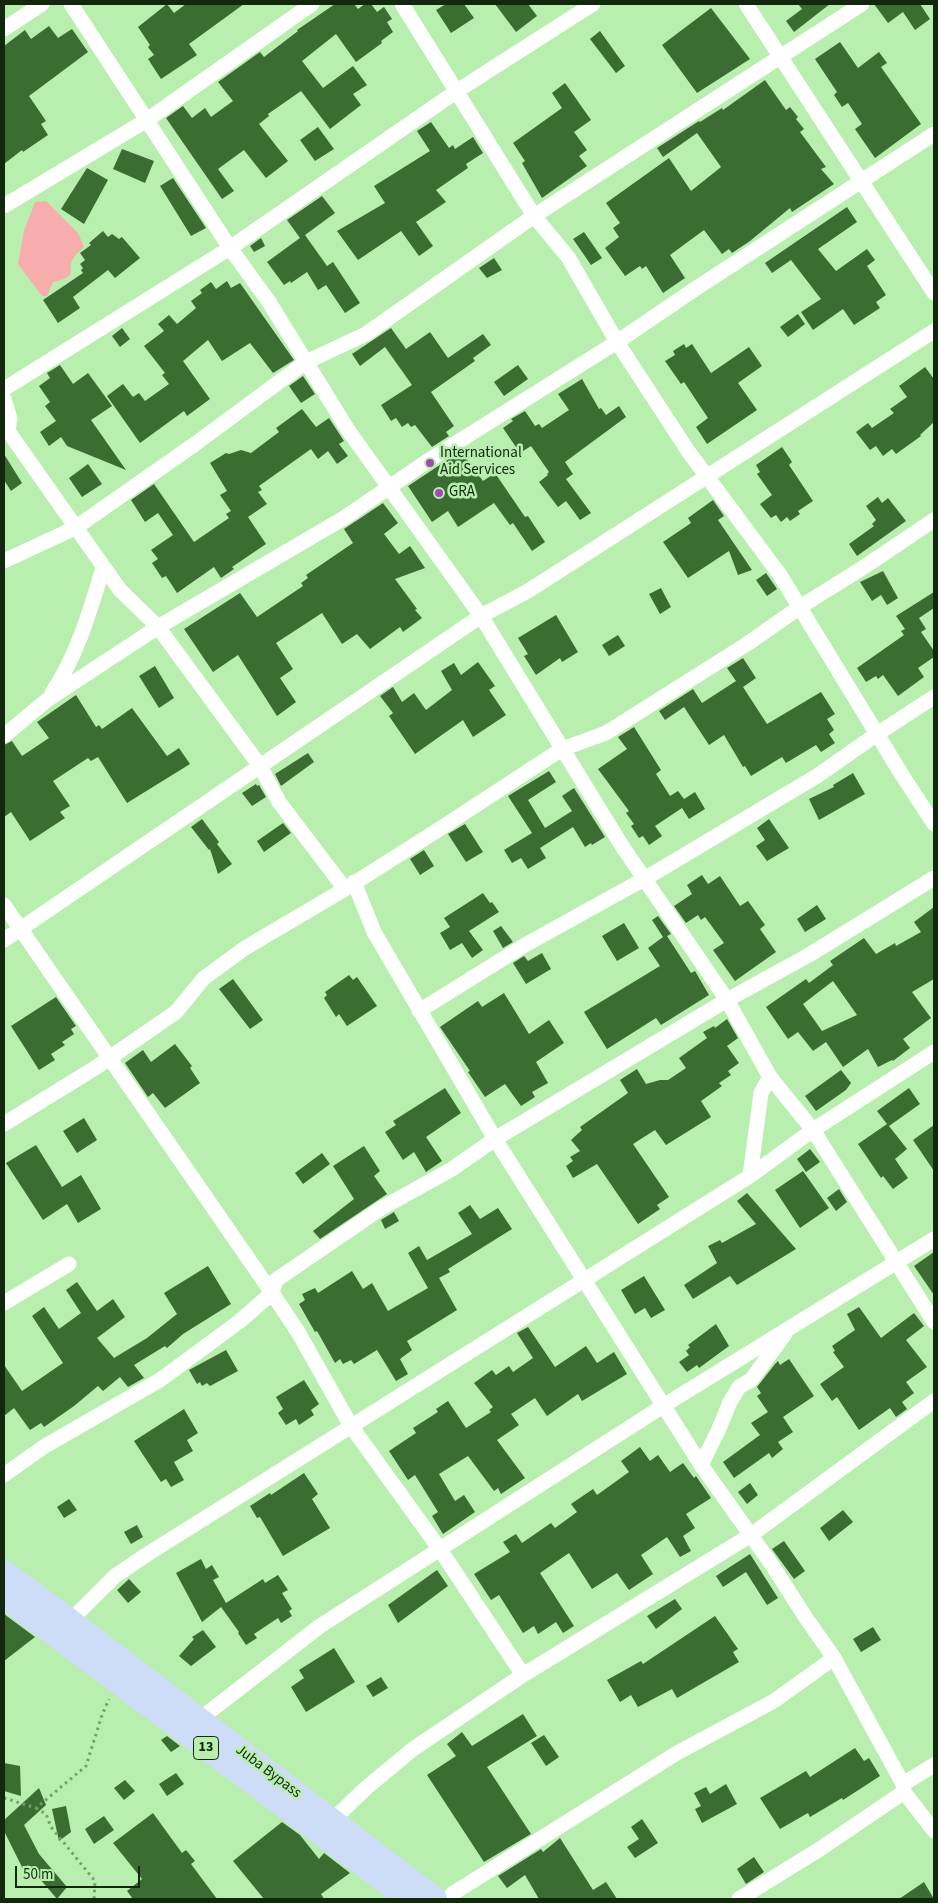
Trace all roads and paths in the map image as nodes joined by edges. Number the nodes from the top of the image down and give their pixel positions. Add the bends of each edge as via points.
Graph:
1 (42, 4) edge
2 (71, 4) edge
3 (312, 4) edge
4 (402, 4) edge
5 (593, 4) edge
6 (746, 4) edge
7 (862, 4) edge
8 (4, 29) edge
9 (780, 57) junction
10 (457, 91) junction
11 (147, 120) junction
12 (934, 134) edge
13 (862, 182) junction
14 (4, 206) edge
15 (534, 216) junction
16 (230, 248) junction
17 (934, 293) edge
18 (934, 331) edge
19 (616, 342) junction
20 (306, 362) junction
21 (4, 389) edge
22 (4, 399) edge
23 (706, 477) junction
24 (388, 488) junction
25 (934, 520) edge
26 (75, 528) junction
27 (4, 561) edge
28 (103, 568) junction
29 (800, 607) junction
30 (481, 616) junction
31 (158, 627) junction
32 (934, 697) edge
33 (47, 700) junction
34 (877, 734) junction
35 (4, 736) edge
36 (562, 748) junction
37 (260, 766) junction
38 (934, 824) edge
39 (646, 878) junction
40 (934, 878) edge
41 (350, 885) junction
42 (4, 905) edge
43 (20, 929) junction
44 (4, 940) edge
45 (727, 1000) junction
46 (419, 1011) junction
47 (934, 1052) edge
48 (109, 1058) junction
49 (770, 1077) junction
50 (4, 1124) edge
51 (813, 1130) junction
52 (494, 1139) junction
53 (750, 1176) junction
54 (934, 1239) edge
55 (896, 1262) junction
56 (69, 1264) dead end
57 (585, 1281) junction
58 (272, 1293) junction
59 (4, 1304) edge
60 (934, 1322) edge
61 (787, 1329) junction
62 (934, 1401) edge
63 (663, 1406) junction
64 (351, 1426) junction
65 (701, 1465) junction
66 (4, 1475) edge
67 (751, 1535) junction
68 (440, 1548) junction
69 (4, 1572) edge
70 (4, 1597) edge
71 (76, 1615) dead end
72 (834, 1658) junction
73 (523, 1675) junction
74 (112, 1692) dead end
75 (208, 1712) dead end
76 (934, 1765) edge
77 (904, 1788) junction
78 (4, 1798) edge
79 (36, 1808) junction
80 (339, 1814) dead end
81 (934, 1831) edge
82 (444, 1897) edge
83 (94, 1899) edge
84 (408, 1899) edge
85 (740, 1899) edge

1 - 8 street
2 - 11 street
3 - 11 street
4 - 10 street
5 - 10 street
6 - 9 street
7 - 9 street
9 - 13 street
9 - 15 street
10 - 15 street
10 - 16 street
11 - 14 street
11 - 16 street
12 - 13 street
13 - 17 street
13 - 19 street
15 - 19 street via 568,257
15 - 20 street via 366,334
16 - 20 street
16 - 21 street
18 - 23 street
19 - 23 street
19 - 24 street
20 - 24 street
20 - 26 street
22 - 26 street via 10,419 8,432
23 - 29 street via 759,546
23 - 30 street via 528,591
24 - 30 street
24 - 31 street via 344,518
25 - 29 street
26 - 27 street
26 - 28 street
28 - 31 street via 120,590
28 - 33 street via 65,673
29 - 34 street
29 - 36 street via 606,734
30 - 36 street
30 - 37 street
31 - 33 street
31 - 37 street
32 - 34 street
33 - 35 street
34 - 38 street
34 - 39 street via 817,776
36 - 39 street via 622,846
36 - 41 street
37 - 41 street via 279,802
37 - 43 street
39 - 45 street
39 - 46 street via 525,945
40 - 45 street via 809,955
41 - 46 street
41 - 48 street via 245,948 204,978 176,1012
42 - 43 street
43 - 44 street
43 - 48 street
45 - 49 street
45 - 52 street
46 - 52 street
47 - 51 street
48 - 50 street
48 - 58 street
49 - 51 street
49 - 53 street via 761,1093
51 - 53 street
51 - 55 street
52 - 57 street
52 - 58 street via 452,1169 380,1208 295,1266 276,1280
53 - 57 street
54 - 55 street
55 - 60 street
55 - 61 street
56 - 59 street
57 - 63 street
57 - 64 street
58 - 64 street
58 - 66 street via 160,1380 45,1446
61 - 63 street
61 - 65 street via 788,1332 751,1380 738,1387
62 - 67 street
63 - 65 street
63 - 68 street
64 - 68 street
64 - 71 street via 115,1576
65 - 67 street
67 - 72 street
67 - 73 street
68 - 73 street
68 - 75 street via 320,1626
69 - 82 main road, Juba Bypass
70 - 84 main road, Juba Bypass / 13
72 - 77 street
72 - 82 street via 774,1701 677,1753
73 - 80 street via 413,1749
74 - 79 path via 86,1766
76 - 77 street
77 - 81 street
77 - 85 street via 820,1849
78 - 79 path
79 - 83 path via 46,1814 51,1827 95,1881

